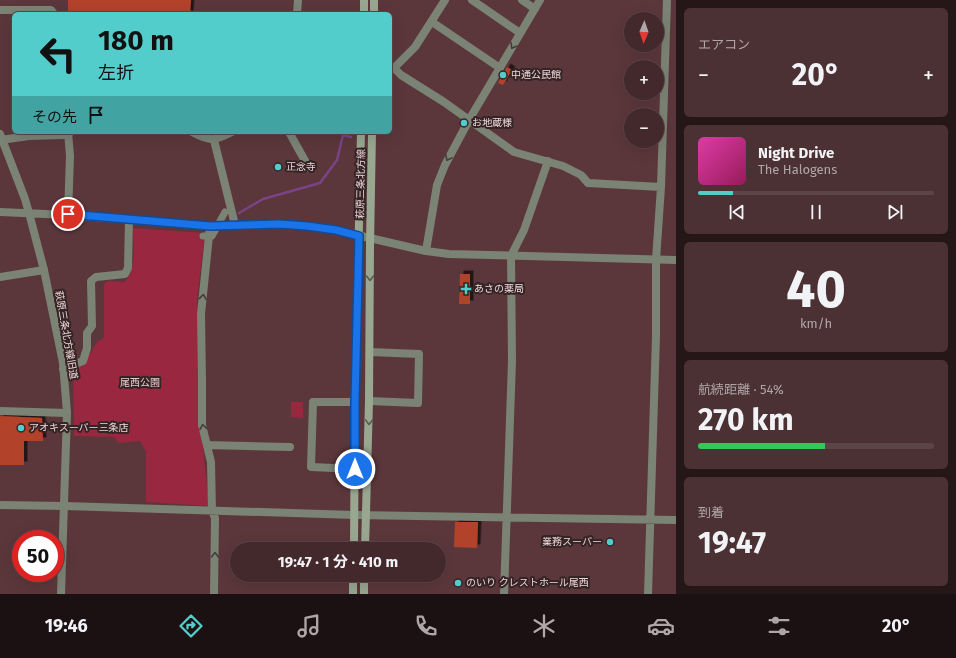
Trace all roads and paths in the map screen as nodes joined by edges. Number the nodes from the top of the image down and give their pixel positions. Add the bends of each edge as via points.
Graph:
1 (298, 0) edge
2 (364, 0) edge
3 (374, 0) edge
4 (445, 0) edge
5 (472, 0) edge
6 (522, 0) edge
7 (540, 0) edge
8 (667, 0) edge
9 (535, 9) junction
10 (0, 10) edge
11 (52, 12) edge
12 (297, 12) edge
13 (364, 12) edge
14 (374, 12) edge
15 (432, 22) junction
16 (520, 33) junction
17 (392, 67) edge
18 (500, 68) junction
19 (469, 120) junction
20 (65, 134) edge
21 (69, 134) edge
22 (195, 134) edge
23 (228, 134) edge
24 (290, 134) edge
25 (361, 134) edge
26 (372, 134) edge
27 (1, 138) edge
28 (214, 140) junction
29 (548, 161) junction
30 (309, 168) dead end
31 (661, 187) junction
32 (0, 212) edge
33 (225, 212) dead end
34 (29, 213) junction
35 (68, 214) junction
36 (130, 220) junction
37 (235, 225) junction
38 (210, 226) junction
39 (203, 236) dead end
40 (359, 236) junction
41 (370, 239) junction
42 (426, 251) junction
43 (511, 256) junction
44 (656, 260) junction
45 (676, 260) edge
46 (44, 270) junction
47 (0, 277) edge
48 (370, 352) junction
49 (63, 369) junction
50 (369, 401) junction
51 (355, 402) junction
52 (0, 411) edge
53 (67, 413) junction
54 (207, 445) junction
55 (290, 447) dead end
56 (355, 469) junction
57 (0, 505) edge
58 (65, 506) junction
59 (212, 511) junction
60 (355, 515) junction
61 (366, 515) junction
62 (506, 517) junction
63 (651, 520) junction
64 (676, 520) edge
65 (354, 542) edge
66 (365, 542) edge
67 (353, 582) edge
68 (364, 582) edge
69 (61, 594) edge
70 (214, 594) edge
71 (353, 594) edge
72 (364, 594) edge
73 (504, 594) edge
74 (648, 594) edge

1 - 12 street
2 - 13 main road
3 - 14 main road
4 - 15 street
5 - 16 street
6 - 9 street
7 - 9 street
8 - 31 street
9 - 16 street
10 - 11 street
15 - 17 street via 415,46
15 - 18 street
16 -> 18 street
17 - 19 street
18 - 19 street
19 - 29 street via 514,152
19 -> 42 street via 437,185
20 - 27 street
21 - 35 street
22 - 28 street
23 - 28 street
24 - 30 street
25 - 40 main road, 萩原三条北方線
26 - 41 main road, 萩原三条北方線
27 - 34 street, 萩原三条北方線旧道
28 - 37 street
29 - 31 street via 581,175 588,183
29 - 43 street via 524,230
31 - 44 street
32 - 34 street
33 - 39 street, bridge via 212,236
34 - 35 street
34 - 46 street, 萩原三条北方線旧道
35 - 36 street
36 - 38 street
36 - 49 street via 128,268 125,274 96,277 91,281 92,326 88,333 83,361
37 - 38 street
37 - 40 street via 307,226
54 -> 38 street via 202,426 201,314
40 - 41 street
40 - 51 main road, 萩原三条北方線
41 - 42 street
41 -> 48 main road, 萩原三条北方線
42 - 43 street
43 - 44 street
43 - 62 street via 512,361
44 - 45 street
44 - 63 street
46 - 47 street
46 - 49 street, 萩原三条北方線旧道
48 - 50 main road, 萩原三条北方線
48 - 50 street via 419,354 418,403
49 - 53 street, 萩原三条北方線旧道
50 -> 61 main road, 萩原三条北方線
51 - 56 main road, 萩原三条北方線
51 - 56 street via 313,402 311,467
52 - 53 street
53 - 58 street, 萩原三条北方線旧道
54 - 55 street
54 - 59 street via 211,462
56 - 60 main road, 萩原三条北方線
57 - 58 street
58 - 59 street
58 - 69 street, 萩原三条北方線旧道
59 - 60 street
70 -> 59 street via 215,518
60 - 61 street
60 - 65 main road, 萩原三条北方線
61 - 62 street
61 - 66 main road, 萩原三条北方線
62 - 63 street
62 - 73 street
63 - 64 street
63 - 74 street
67 - 71 main road
68 - 72 main road

